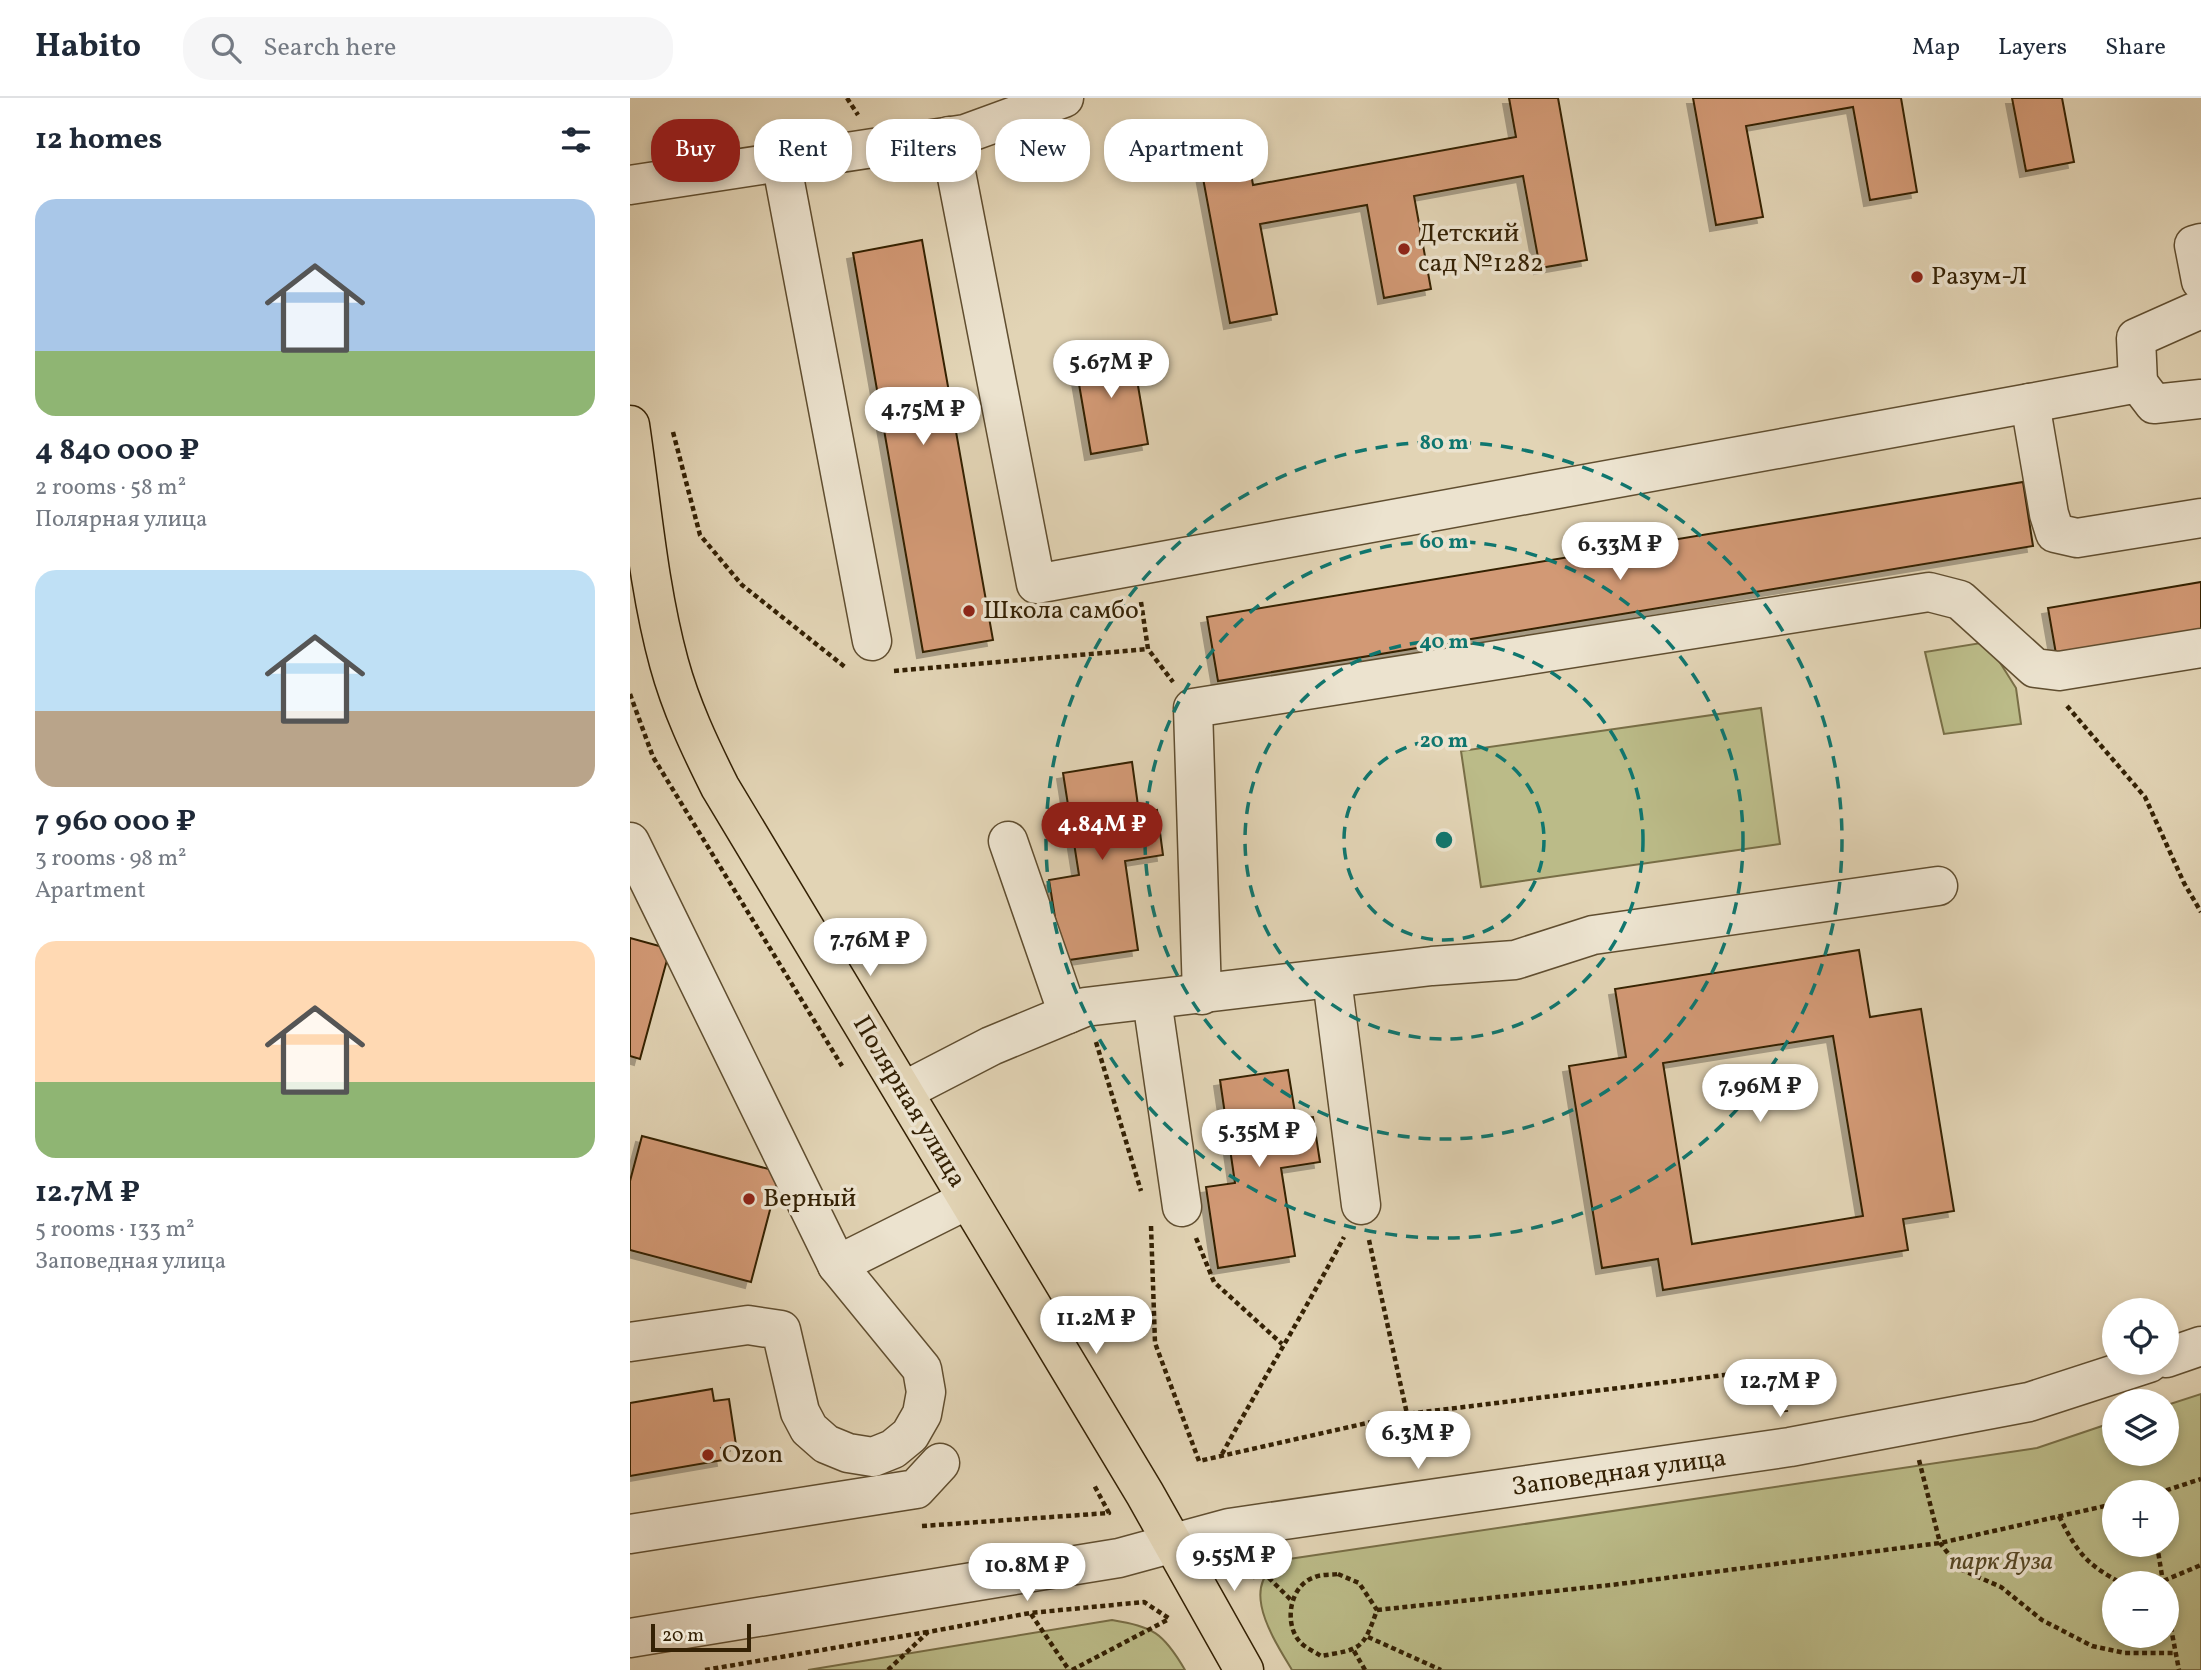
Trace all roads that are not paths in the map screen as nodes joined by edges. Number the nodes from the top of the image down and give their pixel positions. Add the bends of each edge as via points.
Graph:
1 (1064, 98) edge
2 (988, 111) edge
3 (754, 165) edge
4 (785, 182) edge
5 (958, 182) edge
6 (630, 185) edge
7 (2201, 243) edge
8 (2201, 281) edge
9 (2201, 309) edge
10 (2138, 383) junction
11 (2201, 399) edge
12 (2030, 402) junction
13 (630, 425) edge
14 (2201, 518) edge
15 (872, 641) road end
16 (2201, 649) edge
17 (1008, 841) dead end
18 (630, 842) edge
19 (1938, 886) dead end
20 (1332, 979) junction
21 (1202, 995) junction
22 (1152, 1000) junction
23 (1077, 1011) junction
24 (904, 1091) junction
25 (967, 1200) junction
26 (1361, 1205) road end
27 (1167, 1216) road end
28 (837, 1265) junction
29 (630, 1342) edge
30 (2201, 1346) edge
31 (2179, 1354) edge
32 (2112, 1375) edge
33 (940, 1463) dead end
34 (630, 1534) edge
35 (1173, 1543) junction
36 (630, 1638) edge
37 (1244, 1670) edge

1 - 2 street
3 - 6 street
4 - 15 street
5 - 12 street via 1036,584
7 - 8 street via 2194,244
9 - 10 street via 2136,338
10 - 11 street via 2154,404
10 - 12 street
12 - 14 street via 2055,533 2077,538
13 - 24 main road, Полярная улица via 653,588 669,664 690,725 720,787
16 - 21 street via 2059,671 2035,668 1960,600 1929,592 1193,708
17 - 23 street
18 - 28 street
19 - 20 street via 1593,935 1516,960
20 - 21 street
20 - 26 street
21 - 22 street
22 - 23 street
22 - 27 street
23 - 24 street via 991,1046
24 - 25 main road, Полярная улица
25 - 28 street
25 - 35 main road, Полярная улица
28 - 29 street via 922,1369 926,1392 922,1414 910,1435 873,1457 826,1444 809,1429 800,1412 781,1330 748,1325
30 - 31 street
32 - 35 street, Заповедная улица via 2029,1402 1816,1442 1229,1528
33 - 34 street via 916,1489
35 - 36 street, Заповедная улица via 1119,1558
35 - 37 main road, Полярная улица

